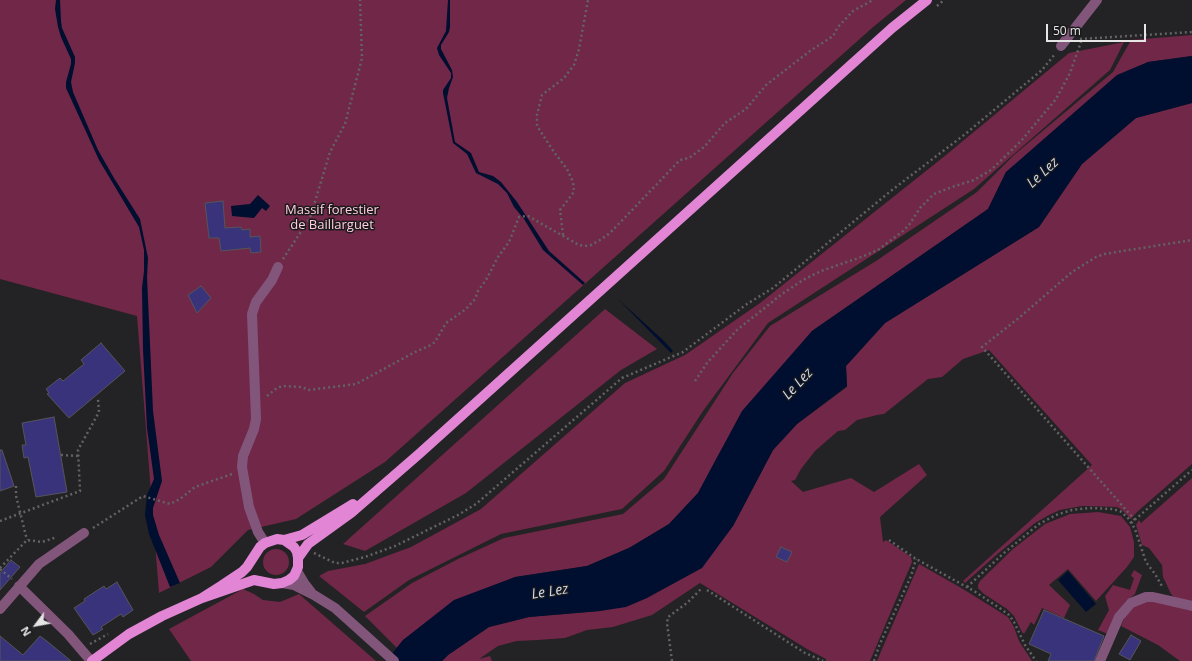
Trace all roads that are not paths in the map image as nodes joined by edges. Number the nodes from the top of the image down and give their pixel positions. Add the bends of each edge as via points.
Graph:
1 (927, 0) edge
2 (1097, 0) edge
3 (1062, 46) road end
4 (278, 267) road end
5 (400, 470) junction
6 (84, 533) road end
7 (284, 540) junction
8 (265, 543) junction
9 (298, 558) junction
10 (297, 571) junction
11 (282, 583) junction
12 (19, 586) junction
13 (314, 594) junction
14 (202, 598) junction
15 (1192, 606) edge
16 (0, 609) edge
17 (92, 661) edge
18 (394, 661) edge
19 (1100, 661) edge

1 - 5 main road via 892,28
2 - 3 street
4 - 8 street via 256,302 252,314 256,419 243,456 242,468 249,507
5 - 7 main road via 357,502 302,535
5 - 9 main road via 351,513 308,544
6 - 12 street via 39,564
7 - 8 main road via 270,540
7 - 9 main road via 294,547
8 - 14 main road via 242,572
9 - 10 main road
10 - 11 main road via 289,580
10 - 13 street
11 - 13 street via 294,585
11 - 14 main road via 254,580
12 - 16 street
12 - 17 street
13 - 18 street via 335,608
14 - 17 main road via 129,634
15 - 19 street via 1146,597 1131,603 1119,616

